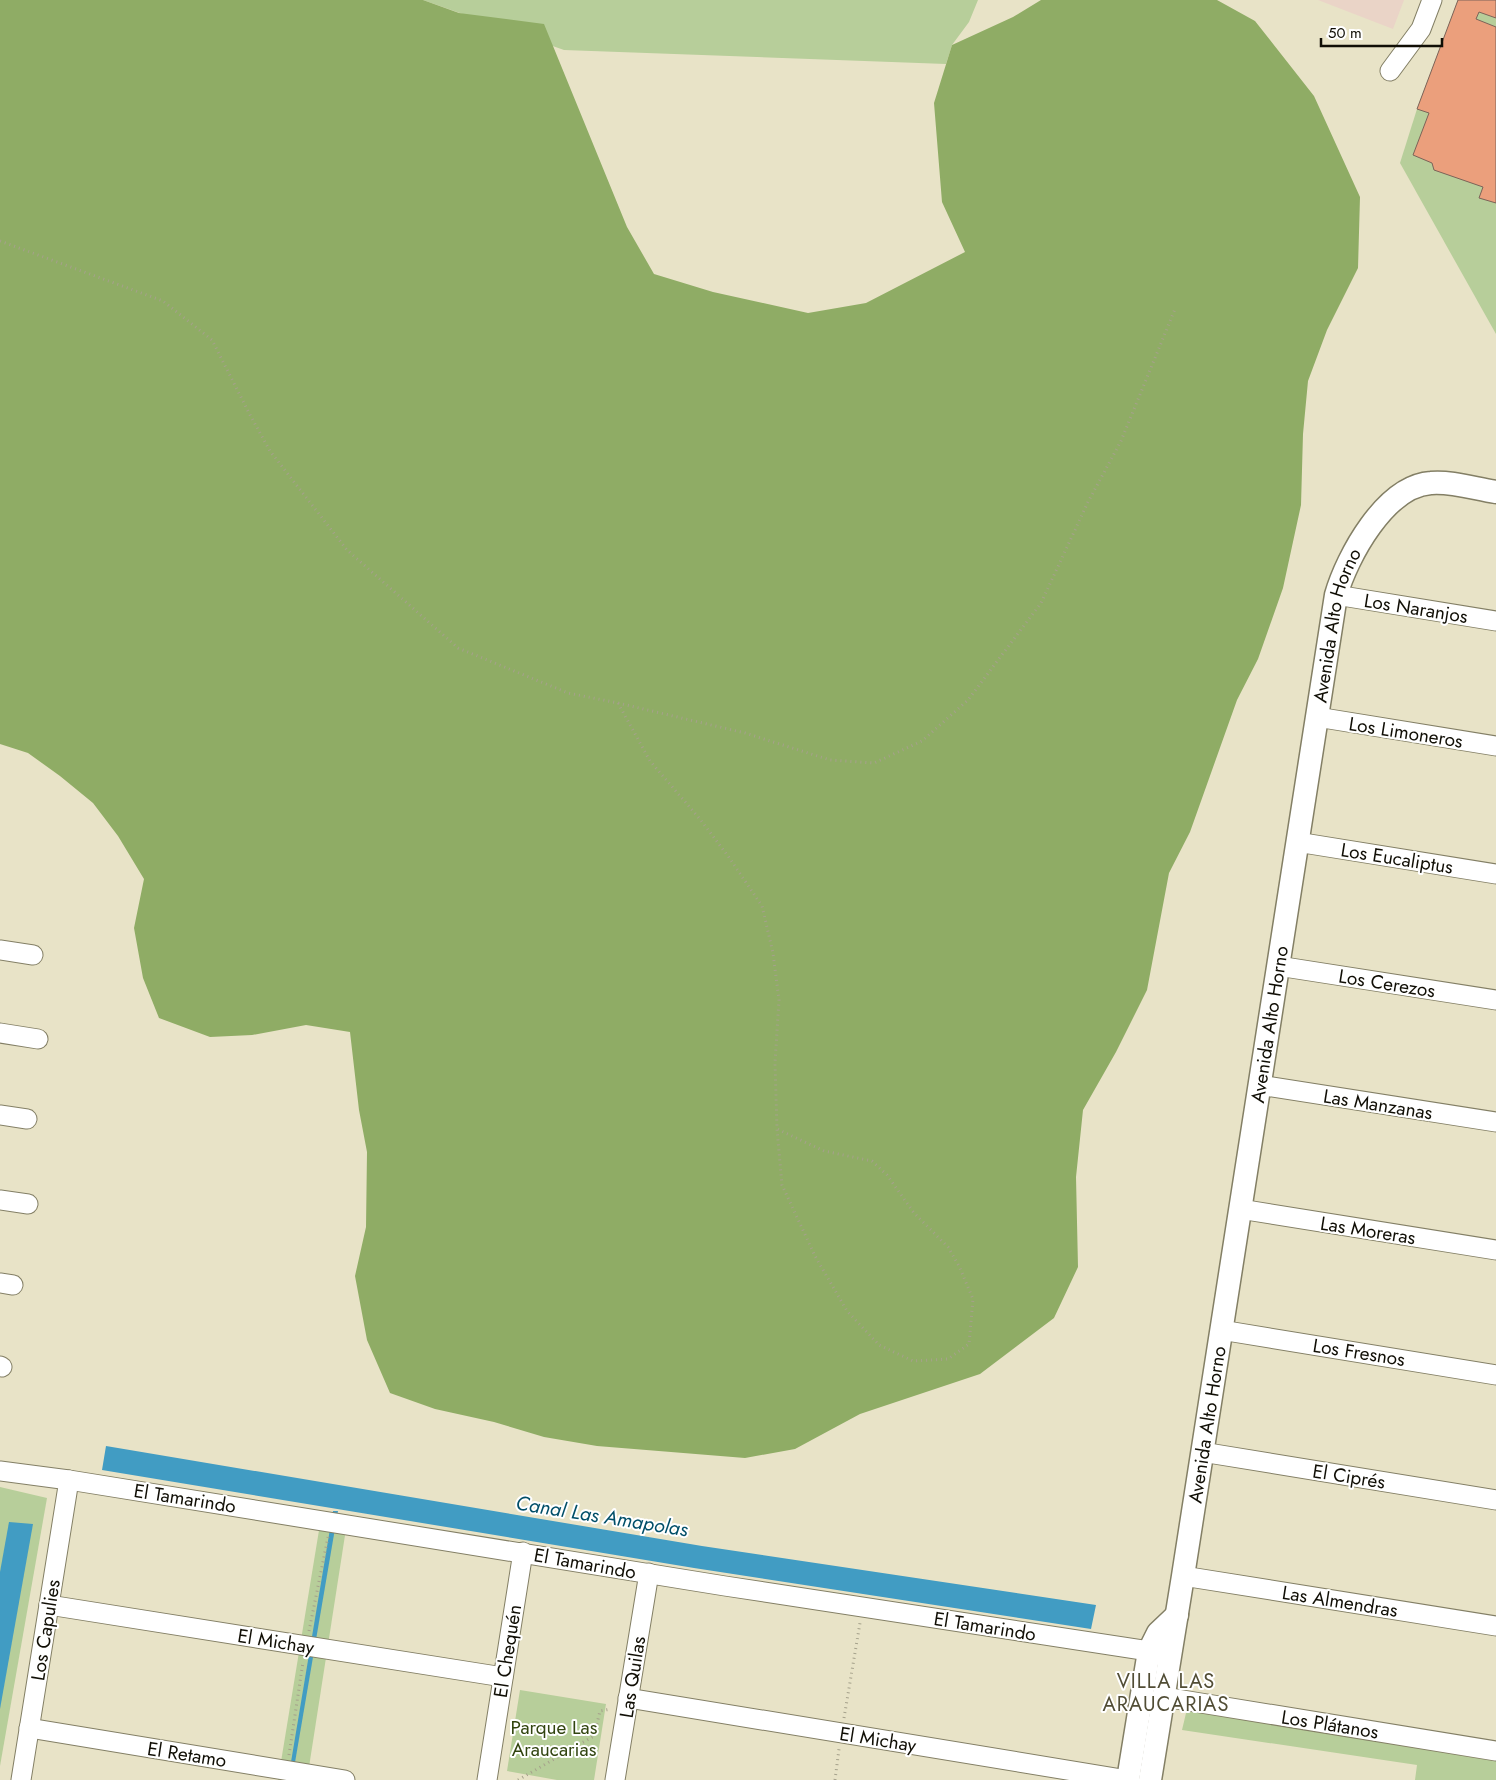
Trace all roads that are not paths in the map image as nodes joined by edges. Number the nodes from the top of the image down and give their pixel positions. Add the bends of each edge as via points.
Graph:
1 (1432, 0) edge
2 (1390, 71) dead end
3 (1496, 492) edge
4 (1336, 595) junction
5 (1496, 621) edge
6 (1317, 717) junction
7 (1496, 746) edge
8 (1297, 842) junction
9 (1496, 874) edge
10 (0, 950) edge
11 (33, 956) dead end
12 (1278, 966) junction
13 (1496, 1000) edge
14 (0, 1032) edge
15 (38, 1039) dead end
16 (1259, 1085) junction
17 (0, 1115) edge
18 (26, 1120) dead end
19 (1496, 1122) edge
20 (0, 1200) edge
21 (28, 1204) dead end
22 (1240, 1209) junction
23 (1496, 1250) edge
24 (1222, 1330) junction
25 (1496, 1375) edge
26 (1202, 1452) junction
27 (0, 1471) edge
28 (69, 1480) junction
29 (1496, 1500) edge
30 (523, 1552) junction
31 (649, 1573) junction
32 (1183, 1576) junction
33 (49, 1605) junction
34 (1496, 1626) edge
35 (1160, 1653) junction
36 (503, 1677) junction
37 (1164, 1697) junction
38 (627, 1705) junction
39 (29, 1728) junction
40 (1496, 1751) edge
41 (21, 1780) edge
42 (345, 1780) edge
43 (487, 1780) edge
44 (615, 1780) edge
45 (1128, 1780) edge
46 (1150, 1780) edge

1 - 2 street via 1421,29
3 - 4 street, Avenida Alto Horno via 1439,483 1423,484 1409,490 1378,516 1356,546
4 - 5 street, Los Naranjos
4 - 6 street, Avenida Alto Horno
6 - 7 street, Los Limoneros
6 - 8 street, Avenida Alto Horno
8 - 9 street, Los Eucaliptus
8 - 12 street, Avenida Alto Horno
10 - 11 street
12 - 13 street, Los Cerezos
12 - 16 street, Avenida Alto Horno
14 - 15 street
16 - 19 street, Las Manzanas
16 - 22 street, Avenida Alto Horno
17 - 18 street
20 - 21 street
22 - 23 street, Las Moreras
22 - 24 street, Avenida Alto Horno
24 - 25 street, Los Fresnos
24 - 26 street, Avenida Alto Horno
26 - 29 street, El Ciprés
26 - 32 street, Avenida Alto Horno
27 - 28 street, El Tamarindo
28 - 30 street, El Tamarindo
28 - 33 street, Los Capulies
30 - 31 street, El Tamarindo
30 - 36 street, El Chequén
31 - 35 street, El Tamarindo
31 - 38 street, Las Quilas
32 - 34 street, Las Almendras
32 - 35 street, Avenida Alto Horno via 1177,1615
33 - 36 street, El Michay
33 - 39 street, Los Capulies
35 - 37 street, Avenida Alto Horno
35 - 45 street, Avenida Alto Horno
36 - 43 street, El Chequén
37 - 40 street, Los Plátanos
37 - 46 street, Avenida Alto Horno
38 - 44 street, Las Quilas
38 - 45 street, El Michay via 842,1733
39 - 41 street, Los Capulies
39 - 42 street, El Retamo

